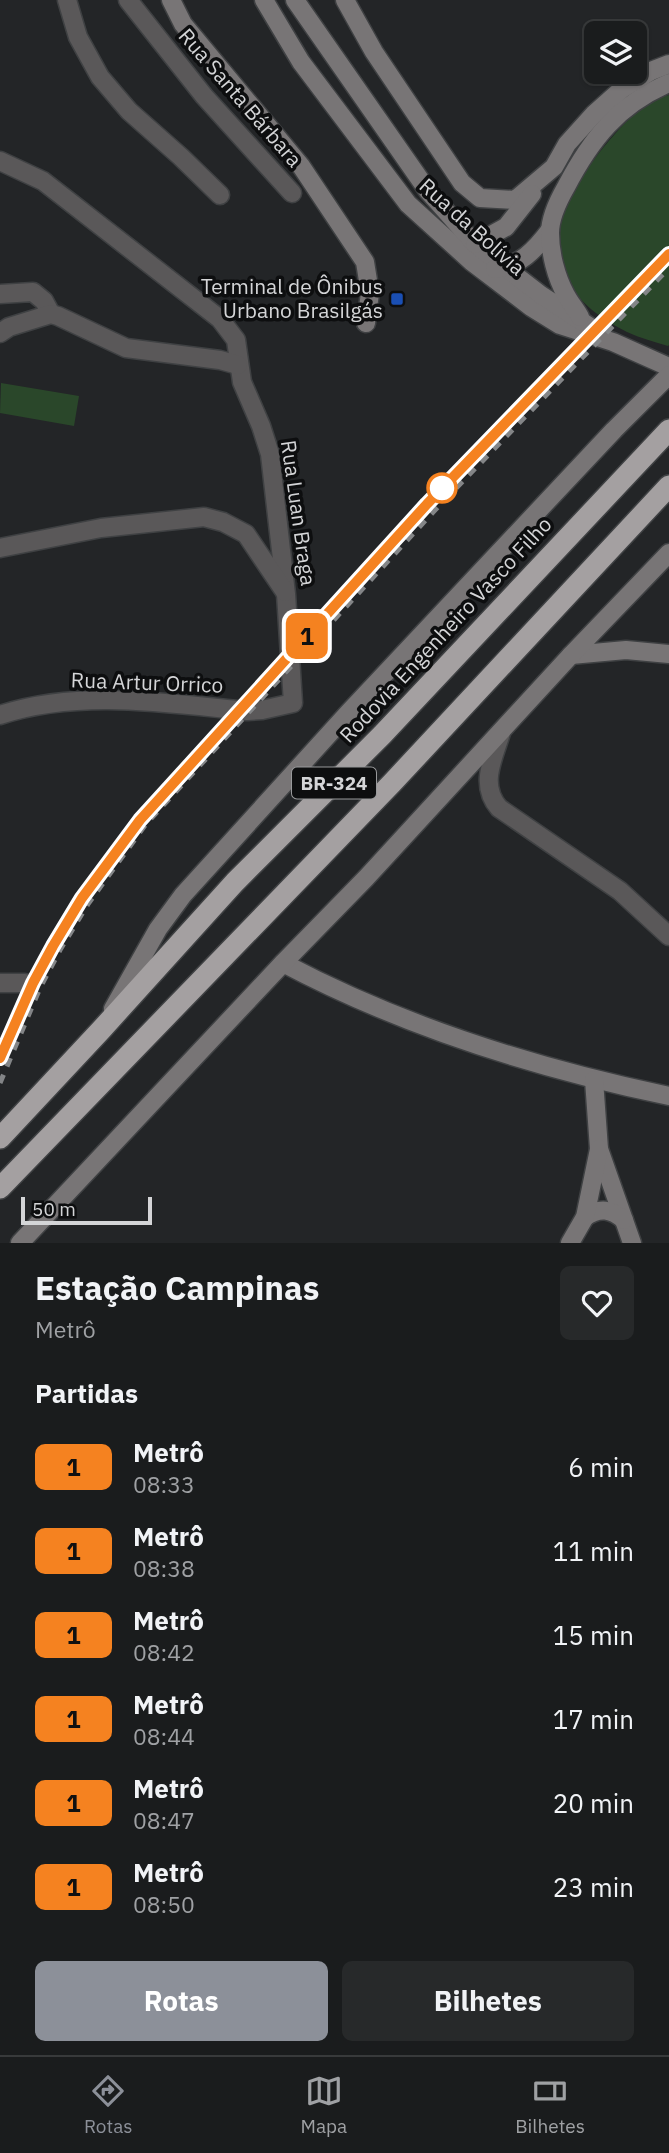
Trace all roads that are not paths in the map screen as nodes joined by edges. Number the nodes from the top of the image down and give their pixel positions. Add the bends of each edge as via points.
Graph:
1 (67, 0) edge
2 (128, 0) edge
3 (171, 0) edge
4 (264, 0) edge
5 (295, 0) edge
6 (345, 0) edge
7 (669, 64) edge
8 (669, 83) edge
9 (0, 161) edge
10 (542, 180) junction
11 (292, 193) dead end
12 (220, 195) dead end
13 (550, 230) junction
14 (475, 244) junction
15 (505, 268) junction
16 (482, 271) junction
17 (0, 294) edge
18 (51, 314) junction
19 (583, 321) junction
20 (366, 323) dead end
21 (0, 333) edge
22 (618, 345) junction
23 (238, 365) junction
24 (669, 367) edge
25 (669, 375) edge
26 (669, 430) edge
27 (669, 486) edge
28 (0, 548) edge
29 (669, 553) edge
30 (286, 594) junction
31 (571, 655) junction
32 (665, 655) edge
33 (293, 703) joint
34 (0, 715) edge
35 (501, 733) junction
36 (669, 936) edge
37 (283, 963) junction
38 (0, 983) edge
39 (25, 983) dead end
40 (101, 1031) junction
41 (594, 1080) junction
42 (669, 1096) edge
43 (0, 1138) edge
44 (599, 1149) junction
45 (0, 1188) edge
46 (585, 1217) junction
47 (624, 1220) junction
48 (20, 1243) edge
49 (570, 1243) edge
50 (632, 1243) edge

1 - 12 street via 78,37 106,85
2 - 11 street, Rua Santa Bárbara via 204,96
3 - 20 main road via 183,24 301,166 365,262 370,293
4 - 16 main road, Rua da Bolívia via 301,62 408,204
5 - 14 main road, Rua da Bolívia via 428,191
6 - 10 main road via 374,52 471,192 489,201 515,200
7 - 10 main road via 622,89 593,114
8 - 13 main road via 643,94 597,137 557,203
9 - 23 street, Rua Luan Braga via 43,181 220,319 236,340
10 - 14 main road via 506,227
13 - 15 main road via 525,258
13 - 19 main road via 558,277
14 - 15 main road, Rua da Bolívia
15 - 16 main road
15 - 19 main road, Rua da Bolívia
16 - 22 main road, Rua da Bolívia via 560,325
17 - 18 street via 33,292
18 - 21 street
18 - 23 street via 127,348
19 - 22 main road, Rua da Bolívia
22 - 24 main road, Rua da Bolívia
23 - 30 street, Rua Luan Braga via 270,454
25 - 40 main road via 349,712 183,895 158,929
26 - 40 highway, Rodovia Engenheiro Vasco Filho / BR-324 via 382,735 235,882
27 - 45 highway, BR-324 via 392,783
28 - 30 street via 101,528 204,517 246,534
29 - 31 main road
30 - 33 street, Rua Luan Braga
31 - 32 main road via 613,651
31 - 35 main road
33 - 34 street, Rua Artur Orrico via 247,711 76,701
35 - 36 street via 489,770 490,798 620,891
35 - 37 main road
37 - 41 main road via 394,1015 476,1046
37 - 48 main road
38 - 39 street
40 - 43 highway, Rodovia Engenheiro Vasco Filho / BR-324
41 - 42 main road
41 - 44 main road
44 - 46 main road
44 - 47 main road
46 - 47 main road via 602,1210
46 - 49 main road
47 - 50 main road

